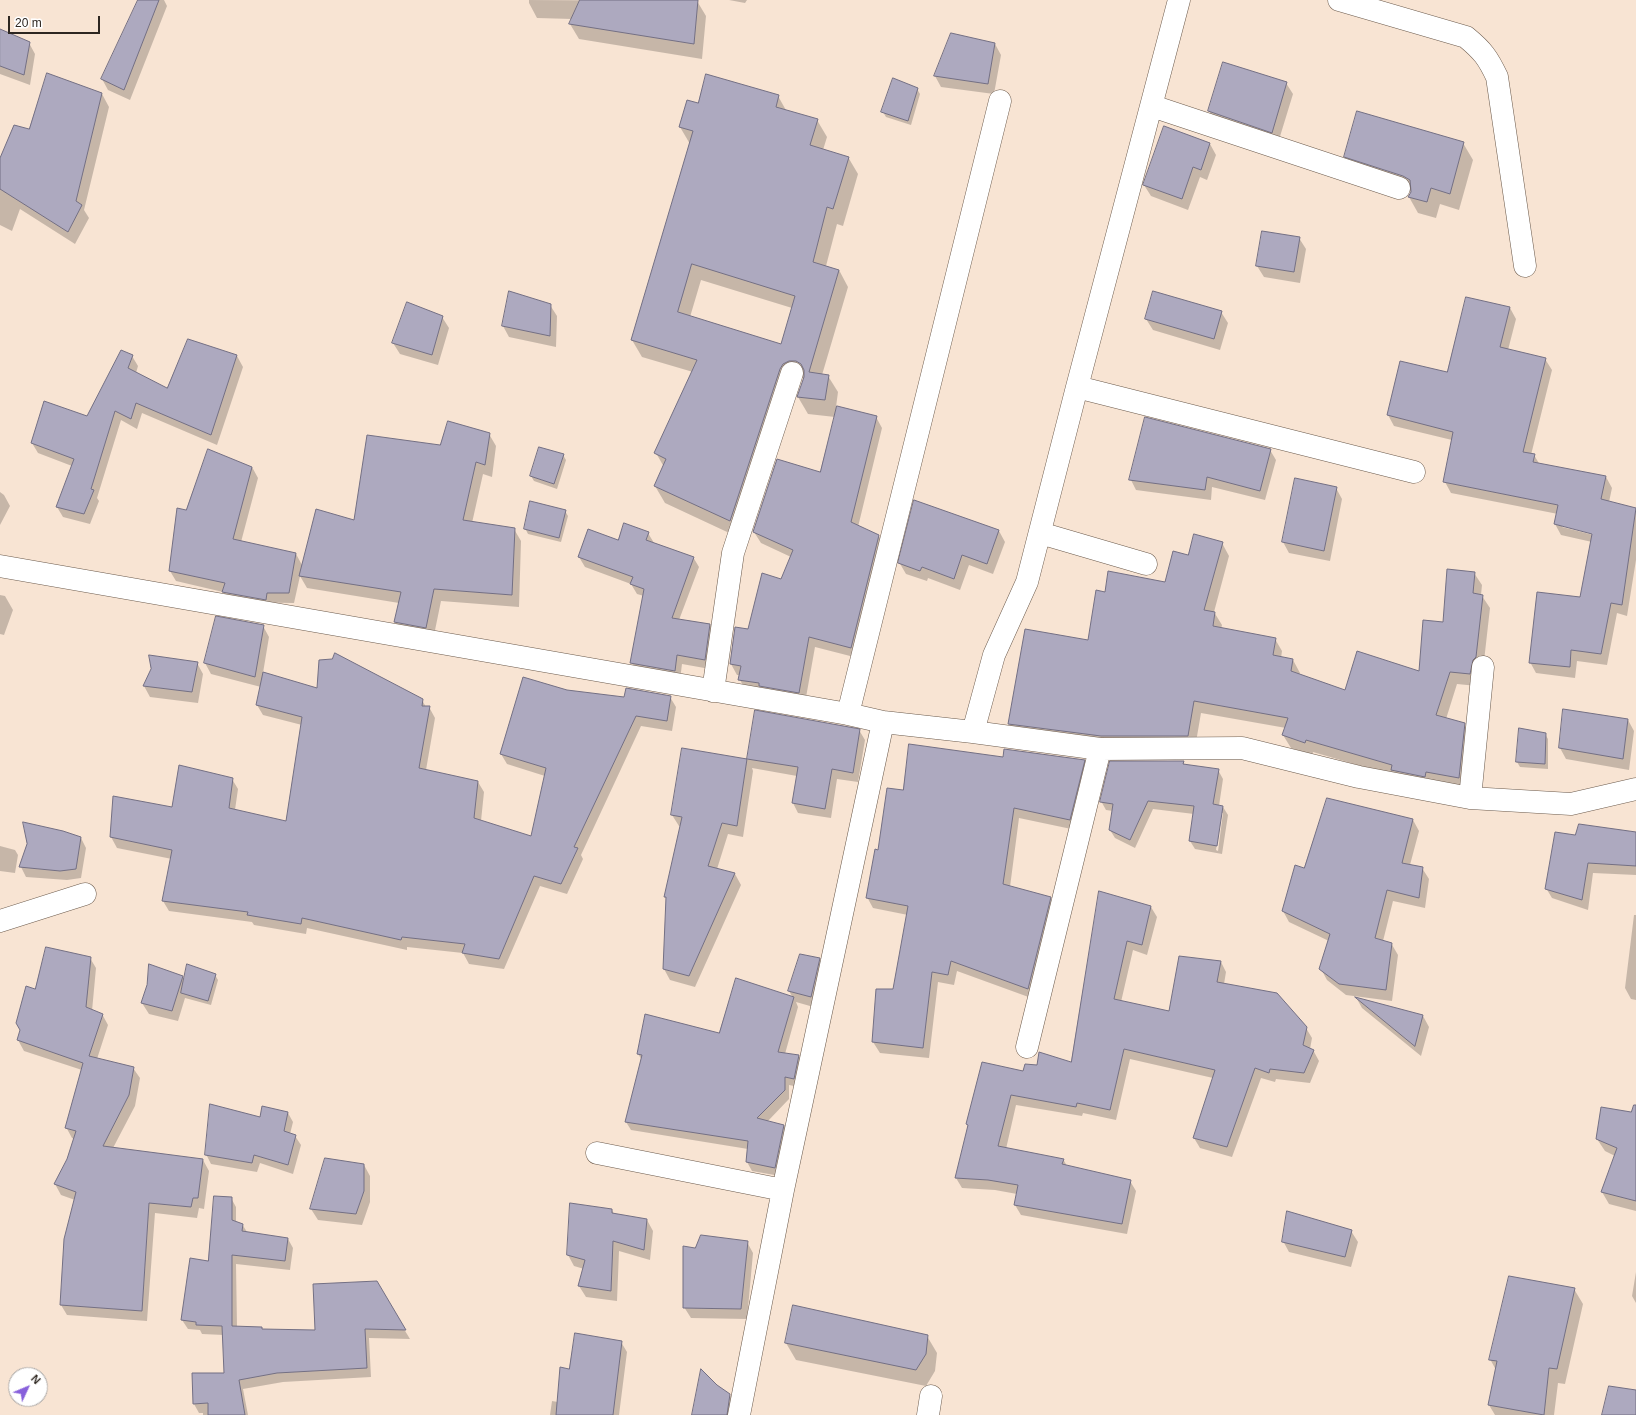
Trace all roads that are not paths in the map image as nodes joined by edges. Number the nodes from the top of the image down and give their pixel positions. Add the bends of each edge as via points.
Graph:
1 (1180, 0) edge
2 (1339, 0) edge
3 (1000, 101) dead end
4 (1152, 106) junction
5 (1399, 188) dead end
6 (1525, 266) dead end
7 (792, 373) dead end
8 (1077, 387) junction
9 (1414, 472) dead end
10 (1040, 533) junction
11 (1146, 564) dead end
12 (0, 566) edge
13 (1483, 667) dead end
14 (713, 691) junction
15 (848, 714) junction
16 (883, 722) junction
17 (974, 732) junction
18 (1100, 748) junction
19 (1636, 789) edge
20 (1470, 798) junction
21 (85, 894) dead end
22 (0, 921) edge
23 (1027, 1047) dead end
24 (597, 1154) dead end
25 (783, 1190) junction
26 (739, 1415) edge

1 - 4 street
2 - 6 street via 1466,37 1481,49 1497,77
3 - 15 street
4 - 5 street
4 - 8 street
7 - 14 street via 734,553
8 - 9 street
8 - 10 street
10 - 11 street
10 - 17 street via 1027,582 994,655
12 - 14 street
13 - 20 street
14 - 15 street
15 - 16 street
16 - 17 street
16 - 25 street
17 - 18 street
18 - 20 street via 1242,748 1359,777
18 - 23 street
19 - 20 street via 1571,804
21 - 22 street
24 - 25 street
25 - 26 street

